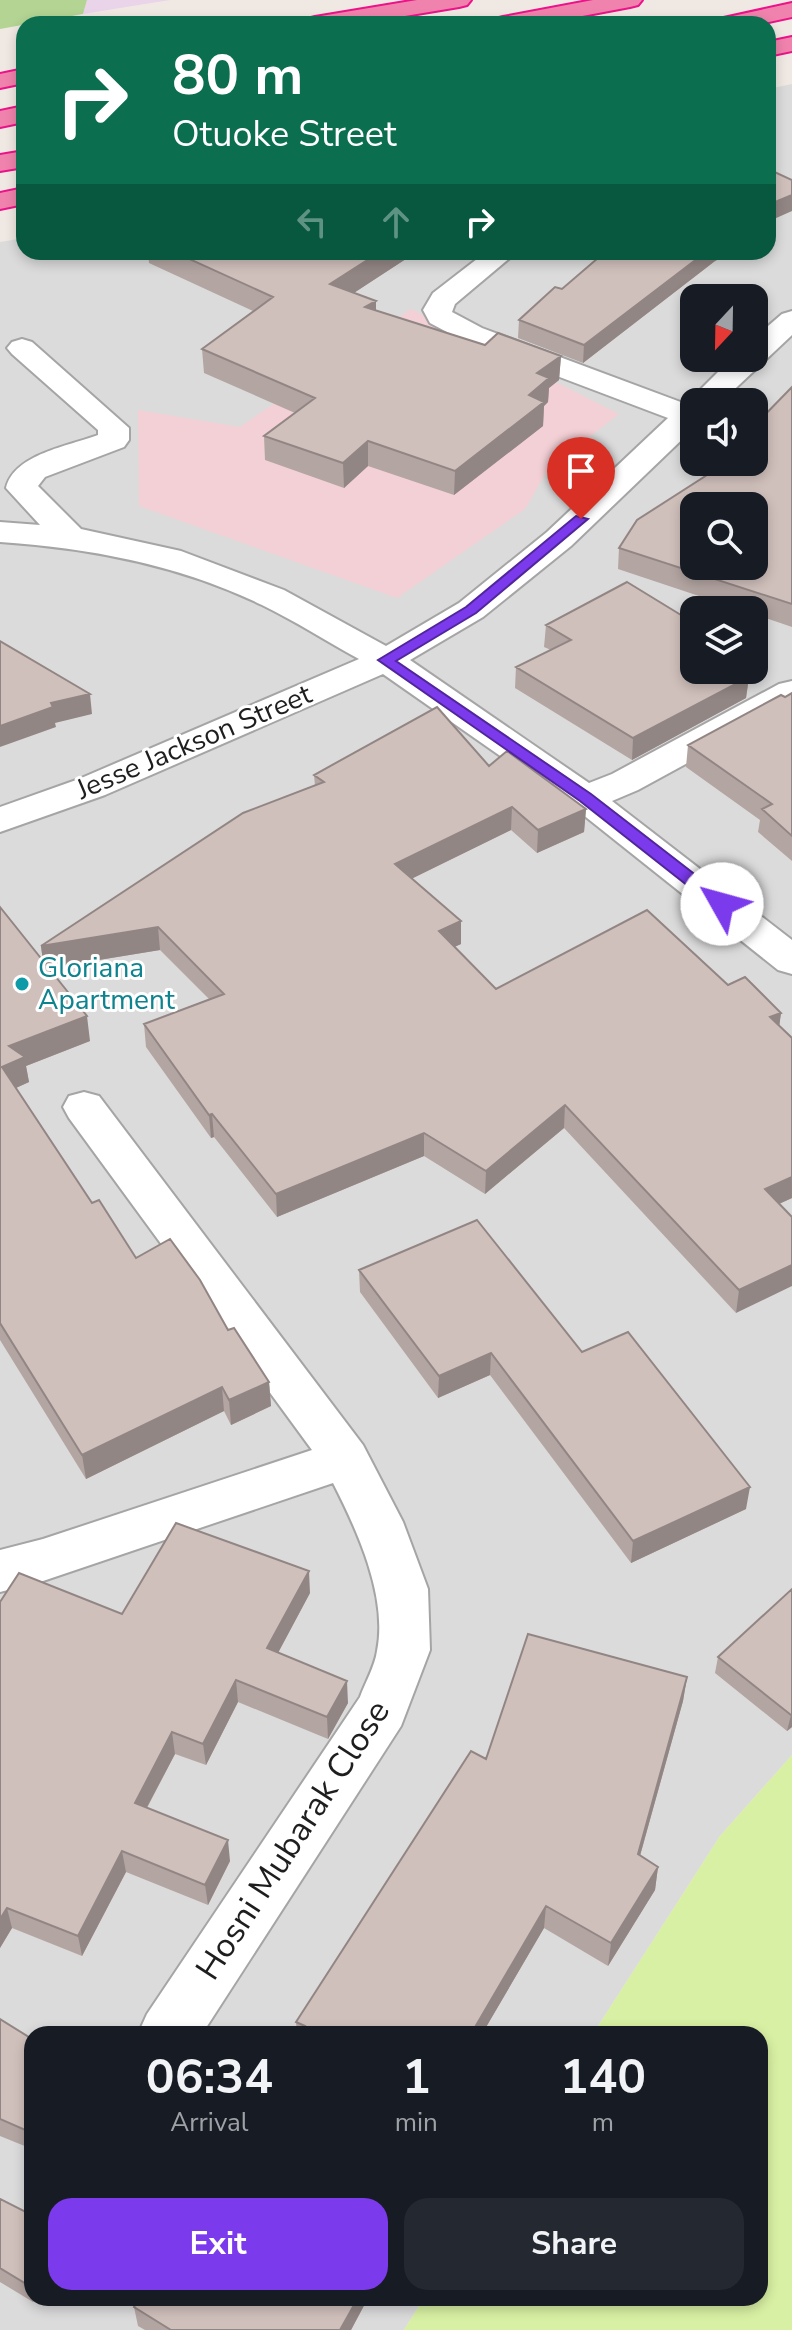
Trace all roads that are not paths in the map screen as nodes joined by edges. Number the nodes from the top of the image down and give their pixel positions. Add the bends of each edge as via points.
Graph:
1 (459, 0) edge
2 (630, 0) edge
3 (792, 10) edge
4 (363, 16) edge
5 (545, 16) edge
6 (764, 16) edge
7 (493, 260) edge
8 (792, 320) edge
9 (768, 341) edge
10 (22, 348) dead end
11 (735, 372) edge
12 (718, 388) edge
13 (680, 405) edge
14 (680, 425) edge
15 (0, 532) edge
16 (70, 537) junction
17 (386, 660) junction
18 (792, 692) edge
19 (585, 798) junction
20 (0, 820) edge
21 (792, 961) edge
22 (84, 1107) dead end
23 (346, 1459) junction
24 (0, 1571) edge
25 (173, 2026) edge

1 - 4 highway
2 - 5 highway
3 - 6 highway
7 - 13 street via 443,299 437,310 440,317 462,330
8 - 9 street
10 - 16 street via 114,428 113,440 34,470 24,479 22,488
11 - 12 street, Jesse Jackson Street
14 - 17 street, Jesse Jackson Street via 559,539 471,610
15 - 16 street
16 - 17 street via 169,558 272,597
17 - 19 street
17 - 20 street, Jesse Jackson Street via 92,787
18 - 19 street
19 - 21 street
22 - 23 street, Hosni Mubarak Close
23 - 24 street
23 - 25 street, Hosni Mubarak Close via 378,1522 402,1589 404,1650 382,1709

